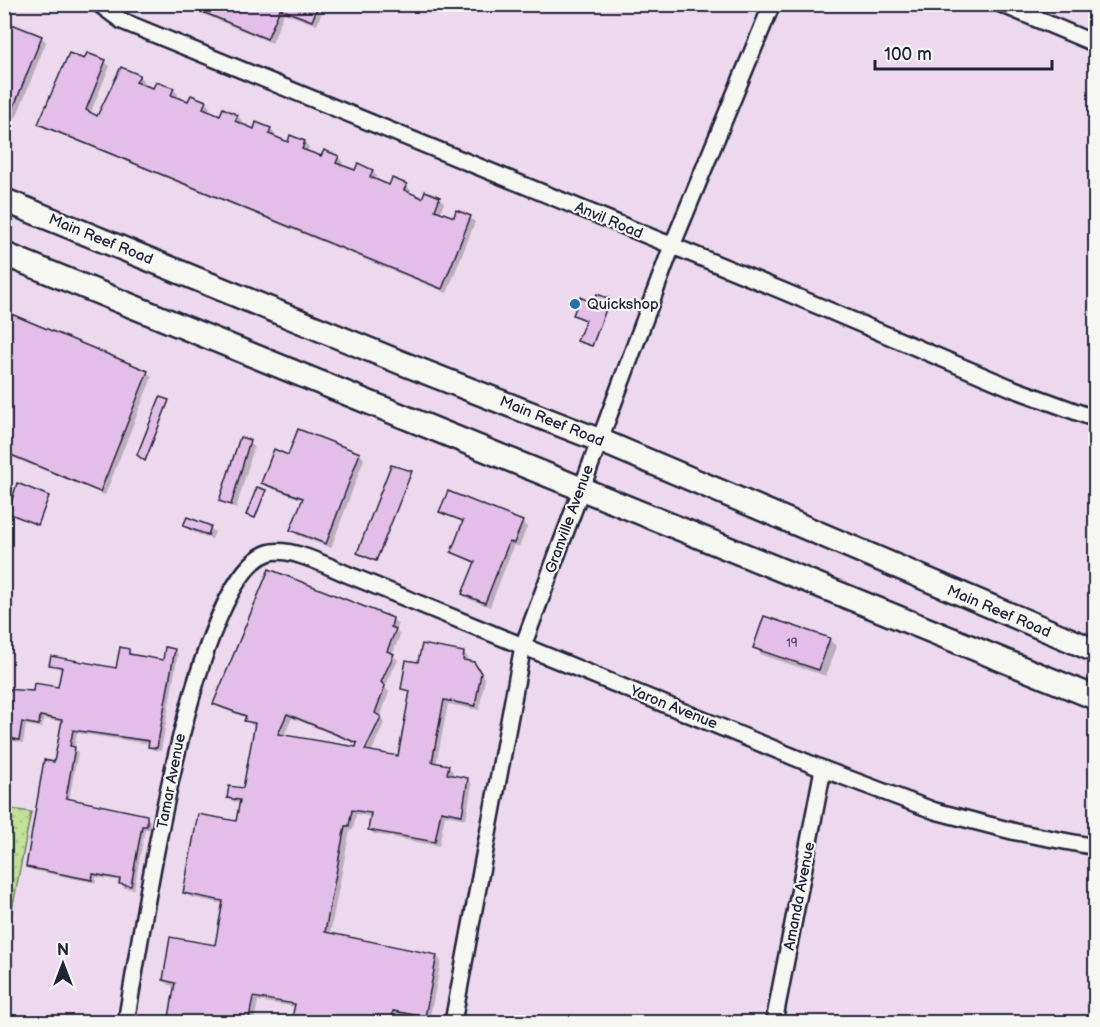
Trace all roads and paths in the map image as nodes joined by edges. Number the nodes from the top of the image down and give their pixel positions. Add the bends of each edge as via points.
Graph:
1 (99, 4) edge
2 (772, 4) edge
3 (1001, 4) edge
4 (1095, 44) edge
5 (4, 200) edge
6 (672, 246) junction
7 (4, 254) edge
8 (1095, 419) edge
9 (599, 440) junction
10 (580, 487) junction
11 (260, 557) joint
12 (523, 646) junction
13 (1095, 651) edge
14 (1095, 698) edge
15 (823, 769) junction
16 (1095, 848) edge
17 (126, 1023) edge
18 (453, 1023) edge
19 (774, 1023) edge

1 - 6 street, Anvil Road via 122,21
2 - 6 street, Granville Avenue
3 - 4 street
5 - 9 main road, Main Reef Road
6 - 8 street, Anvil Road
6 - 9 street, Granville Avenue
7 - 10 main road
9 - 10 street, Granville Avenue
9 - 13 main road, Main Reef Road
10 - 12 street, Granville Avenue
10 - 14 main road
11 - 12 street, Yaron Avenue via 278,550 293,553
11 - 17 street, Tamar Avenue via 244,571 229,595 186,710
12 - 15 street, Yaron Avenue
12 - 18 street, Granville Avenue
15 - 16 street, Yaron Avenue via 955,818
15 - 19 street, Amanda Avenue

